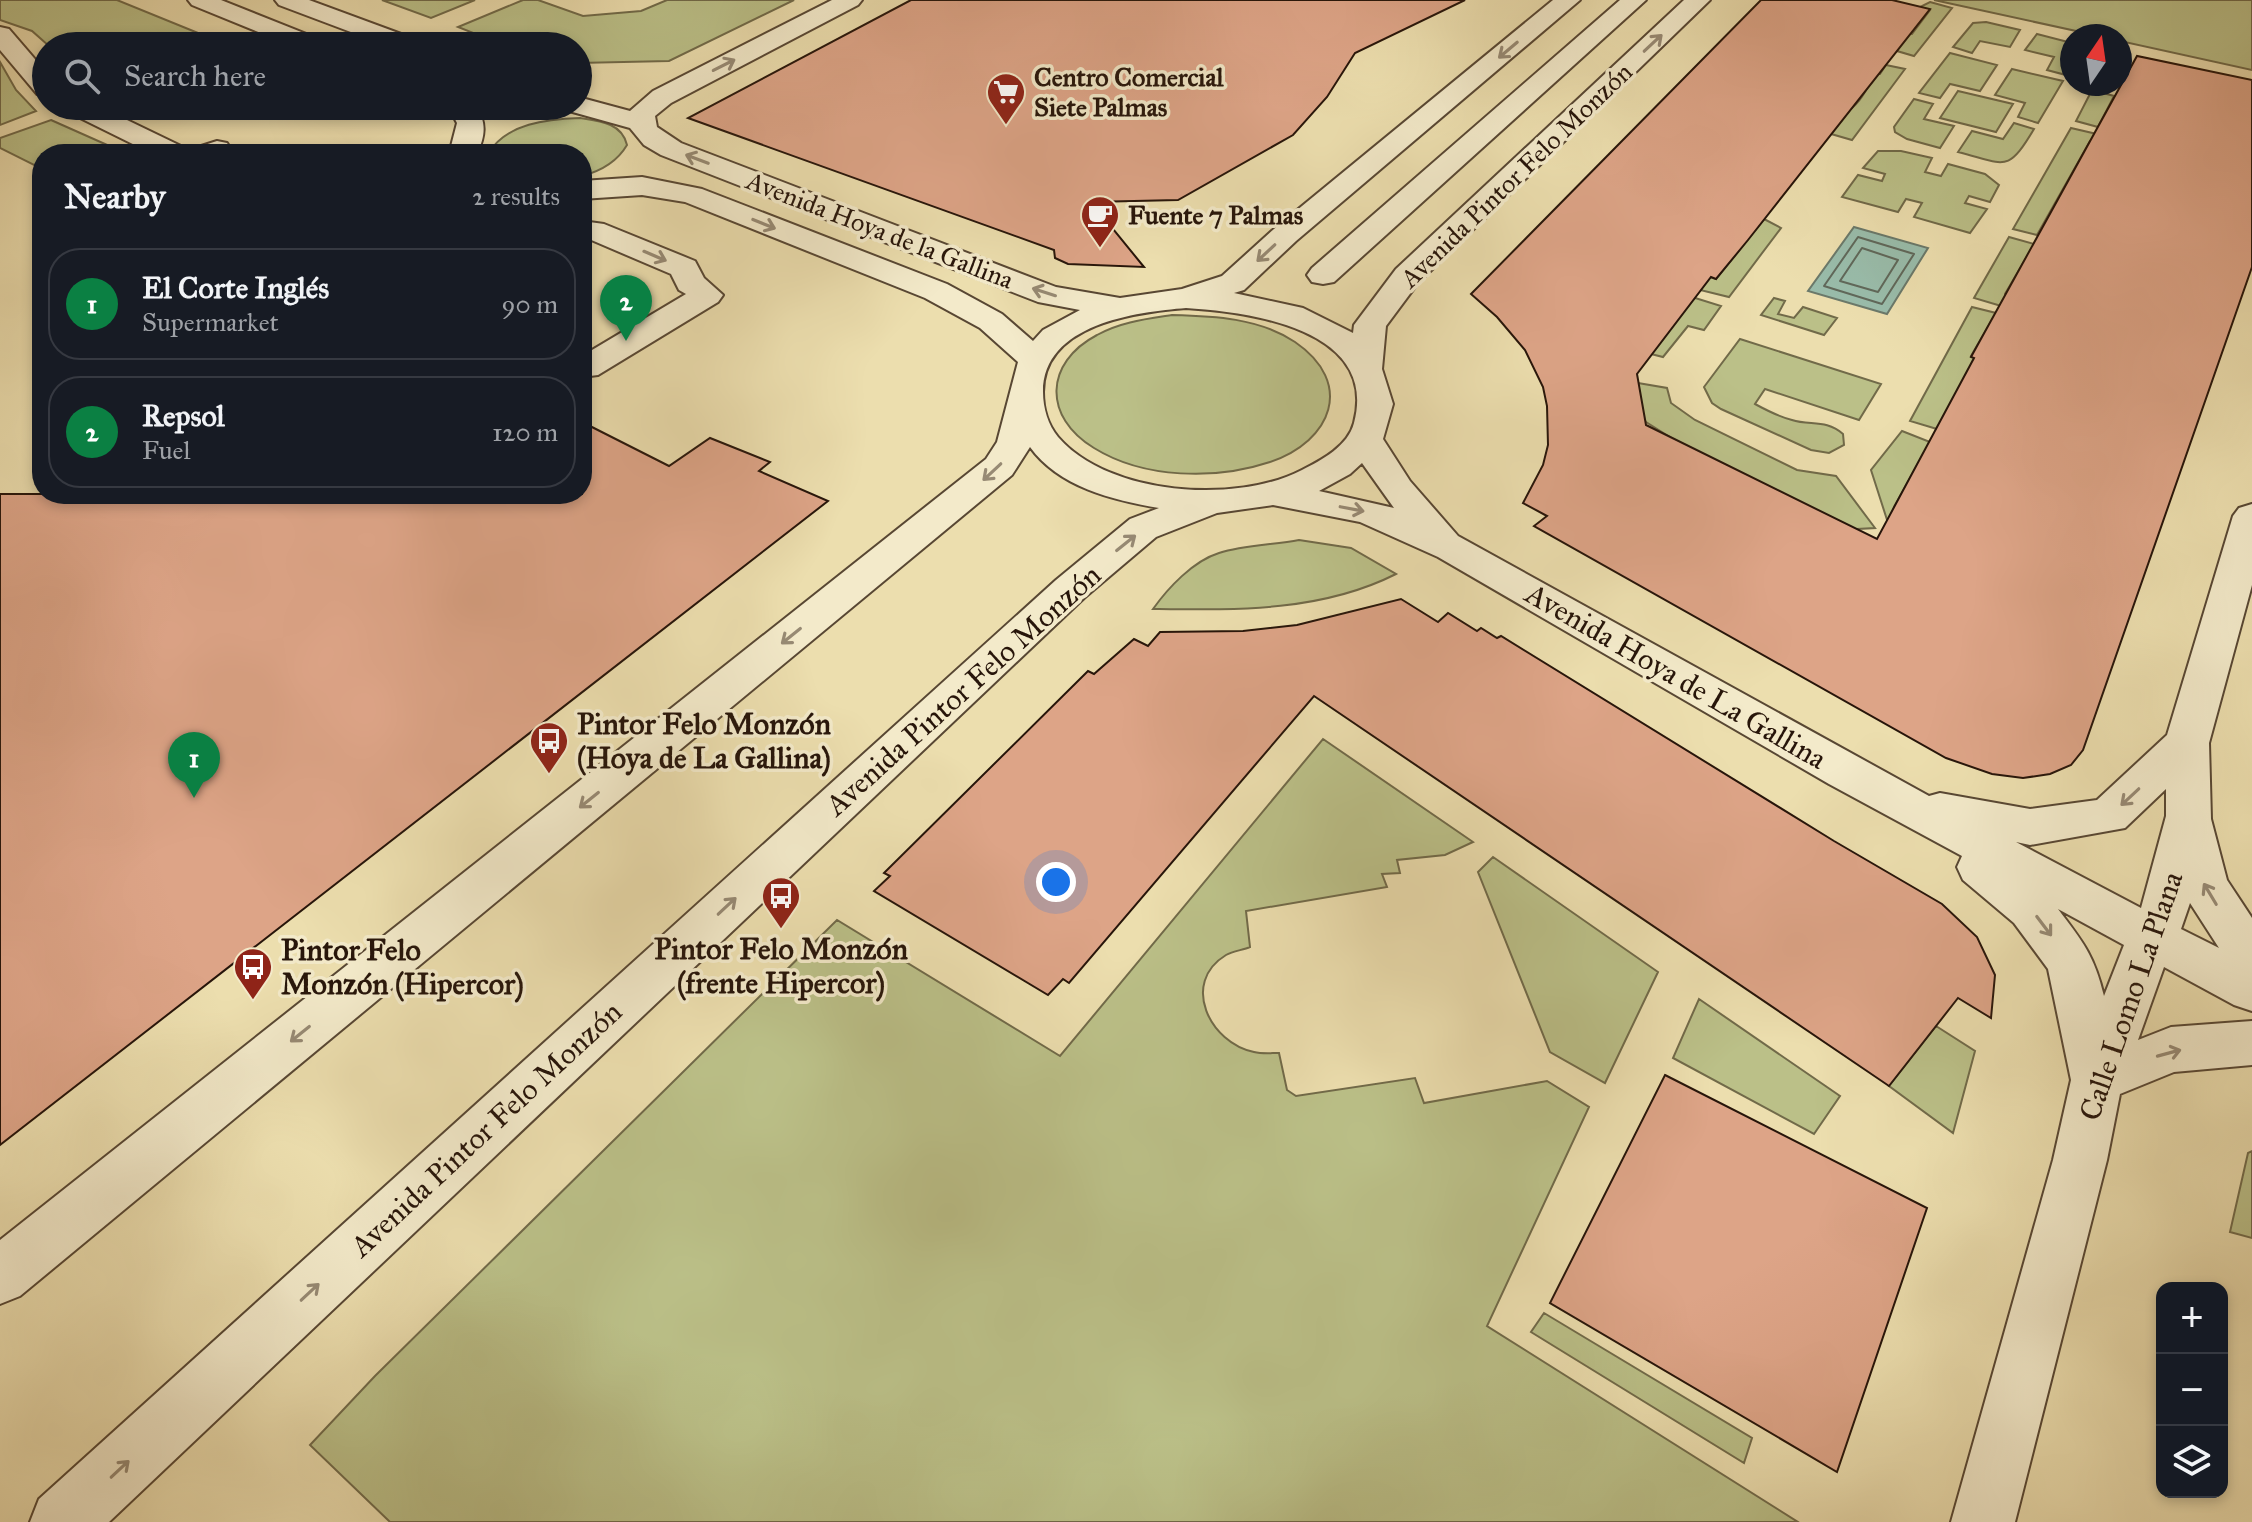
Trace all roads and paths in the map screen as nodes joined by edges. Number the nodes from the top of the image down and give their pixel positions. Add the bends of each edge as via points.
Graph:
1 (200, 0) edge
2 (287, 0) edge
3 (850, 0) edge
4 (1568, 0) edge
5 (1634, 0) edge
6 (1698, 0) edge
7 (280, 32) edge
8 (373, 32) edge
9 (0, 34) edge
10 (32, 72) edge
11 (592, 110) edge
12 (106, 120) edge
13 (468, 120) edge
14 (643, 129) junction
15 (155, 144) edge
16 (460, 144) edge
17 (592, 182) edge
18 (592, 188) edge
19 (593, 232) edge
20 (1323, 275) dead end
21 (1186, 298) junction
22 (1120, 308) junction
23 (1035, 360) junction
24 (592, 364) edge
25 (1366, 367) junction
26 (1024, 403) junction
27 (1366, 440) junction
28 (1275, 494) junction
29 (1210, 502) junction
30 (2252, 516) edge
31 (1452, 548) junction
32 (2187, 743) junction
33 (1900, 803) junction
34 (2189, 816) junction
35 (2151, 937) junction
36 (2252, 959) edge
37 (2252, 990) edge
38 (2252, 1043) edge
39 (2097, 1080) junction
40 (0, 1276) edge
41 (62, 1522) edge
42 (1983, 1522) edge

1 - 7 street
2 - 8 street
14 -> 3 street via 642,113 662,97
4 -> 21 street via 1233,283
5 - 20 street, Avenida Pintor Felo Monzón
25 -> 6 street, Avenida Pintor Felo Monzón via 1370,325 1407,276
9 - 10 street
11 - 14 street, Avenida Hoya de la Gallina
12 - 15 street
13 - 16 street
14 - 17 street, Avenida Hoya de la Gallina via 630,160
22 -> 14 street, Avenida Hoya de la Gallina via 1049,295 671,149
18 -> 23 street, Avenida Hoya de la Gallina via 642,186 692,195 936,291 991,321
19 -> 24 street via 684,268 690,283 707,295
21 - 22 street
21 - 25 street via 1242,301 1294,315 1337,337
22 - 23 street via 1072,325
23 - 26 street via 1025,381
25 - 27 street via 1378,403
26 - 29 street via 1035,433 1062,461 1103,483 1154,498
26 -> 40 street via 1015,442 999,467
27 - 28 street via 1330,472
27 - 31 street, Avenida Hoya de La Gallina via 1396,488
28 - 29 street
28 -> 31 street, Avenida Hoya de La Gallina via 1370,512
41 -> 29 street, Avenida Pintor Felo Monzón via 1070,589 1143,528
30 - 32 street, Calle Lomo La Plana
31 - 33 street, Avenida Hoya de La Gallina
32 -> 33 street, Avenida Hoya de La Gallina via 2109,816 2030,827
32 - 34 street, Calle Lomo La Plana
33 - 35 street, Avenida Hoya de La Gallina
33 -> 39 street, Avenida Hoya de La Gallina via 2031,909 2071,963
34 - 35 street, Calle Lomo La Plana via 2163,917
36 -> 34 street via 2204,885
35 - 37 street, Avenida Hoya de La Gallina
35 - 39 street, Calle Lomo La Plana
39 -> 38 street via 2171,1050
39 - 42 street, Calle Lomo La Plana

